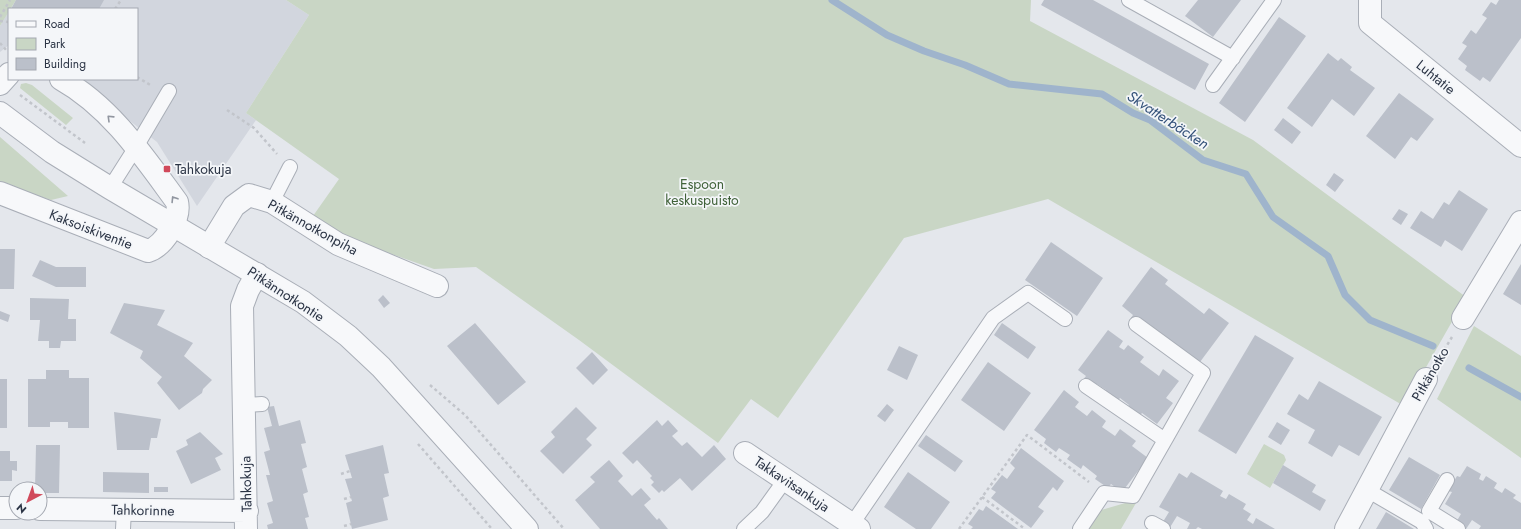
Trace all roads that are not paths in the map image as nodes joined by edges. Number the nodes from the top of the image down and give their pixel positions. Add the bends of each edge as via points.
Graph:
1 (1129, 0) edge
2 (1151, 0) edge
3 (1274, 0) edge
4 (1370, 0) edge
5 (1158, 16) junction
6 (1232, 58) junction
7 (8, 75) edge
8 (62, 80) edge
9 (0, 84) edge
10 (1213, 85) dead end
11 (169, 91) dead end
12 (0, 113) edge
13 (1521, 146) edge
14 (136, 147) junction
15 (290, 168) road end
16 (110, 188) junction
17 (0, 193) edge
18 (272, 202) junction
19 (1521, 222) edge
20 (172, 225) junction
21 (209, 246) junction
22 (257, 274) junction
23 (437, 286) dead end
24 (1463, 318) road end
25 (1065, 319) dead end
26 (1136, 324) dead end
27 (1426, 379) road end
28 (1086, 386) dead end
29 (1164, 440) junction
30 (745, 453) dead end
31 (786, 480) junction
32 (1447, 480) dead end
33 (1367, 490) junction
34 (48, 510) edge
35 (124, 519) edge
36 (246, 520) edge
37 (1425, 521) edge
38 (855, 527) edge
39 (527, 529) edge
40 (744, 529) edge
41 (1080, 529) edge
42 (1346, 529) edge
43 (1458, 529) edge

1 - 5 lane
2 - 5 lane
3 - 6 lane
4 - 13 street, Luhtatie via 1370,23
5 - 6 lane
6 - 10 lane
7 - 9 street
14 -> 8 street, Kaksoiskiventie via 93,102
11 - 14 lane
12 - 16 street, Pitkännotkontie via 52,152
14 - 16 lane
20 -> 14 street, Kaksoiskiventie via 179,208 177,202
15 - 18 lane
16 - 20 street, Pitkännotkontie
17 - 20 street, Kaksoiskiventie via 148,251 156,248
18 - 21 street, Pitkännotkonpiha via 249,195 241,200 234,206
18 - 23 street, Pitkännotkonpiha via 338,244
19 - 24 street
20 - 21 street, Pitkännotkontie
21 - 22 street, Pitkännotkontie
22 - 36 street, Tahkokuja via 242,306 253,405
22 - 39 street, Pitkännotkontie via 303,302 348,336 381,367
25 - 38 lane via 1028,293 993,318
26 - 29 lane via 1203,373
27 - 33 street, Pitkänotko
28 - 29 lane
29 - 41 lane via 1132,496 1104,493
30 - 31 street, Takkavitsankuja
31 - 38 street, Takkavitsankuja
31 - 40 lane via 762,512
32 - 37 lane
33 - 37 lane
33 - 42 street, Pitkänotko
34 - 35 street, Tahkorinne
35 - 36 street, Tahkorinne
37 - 43 lane

